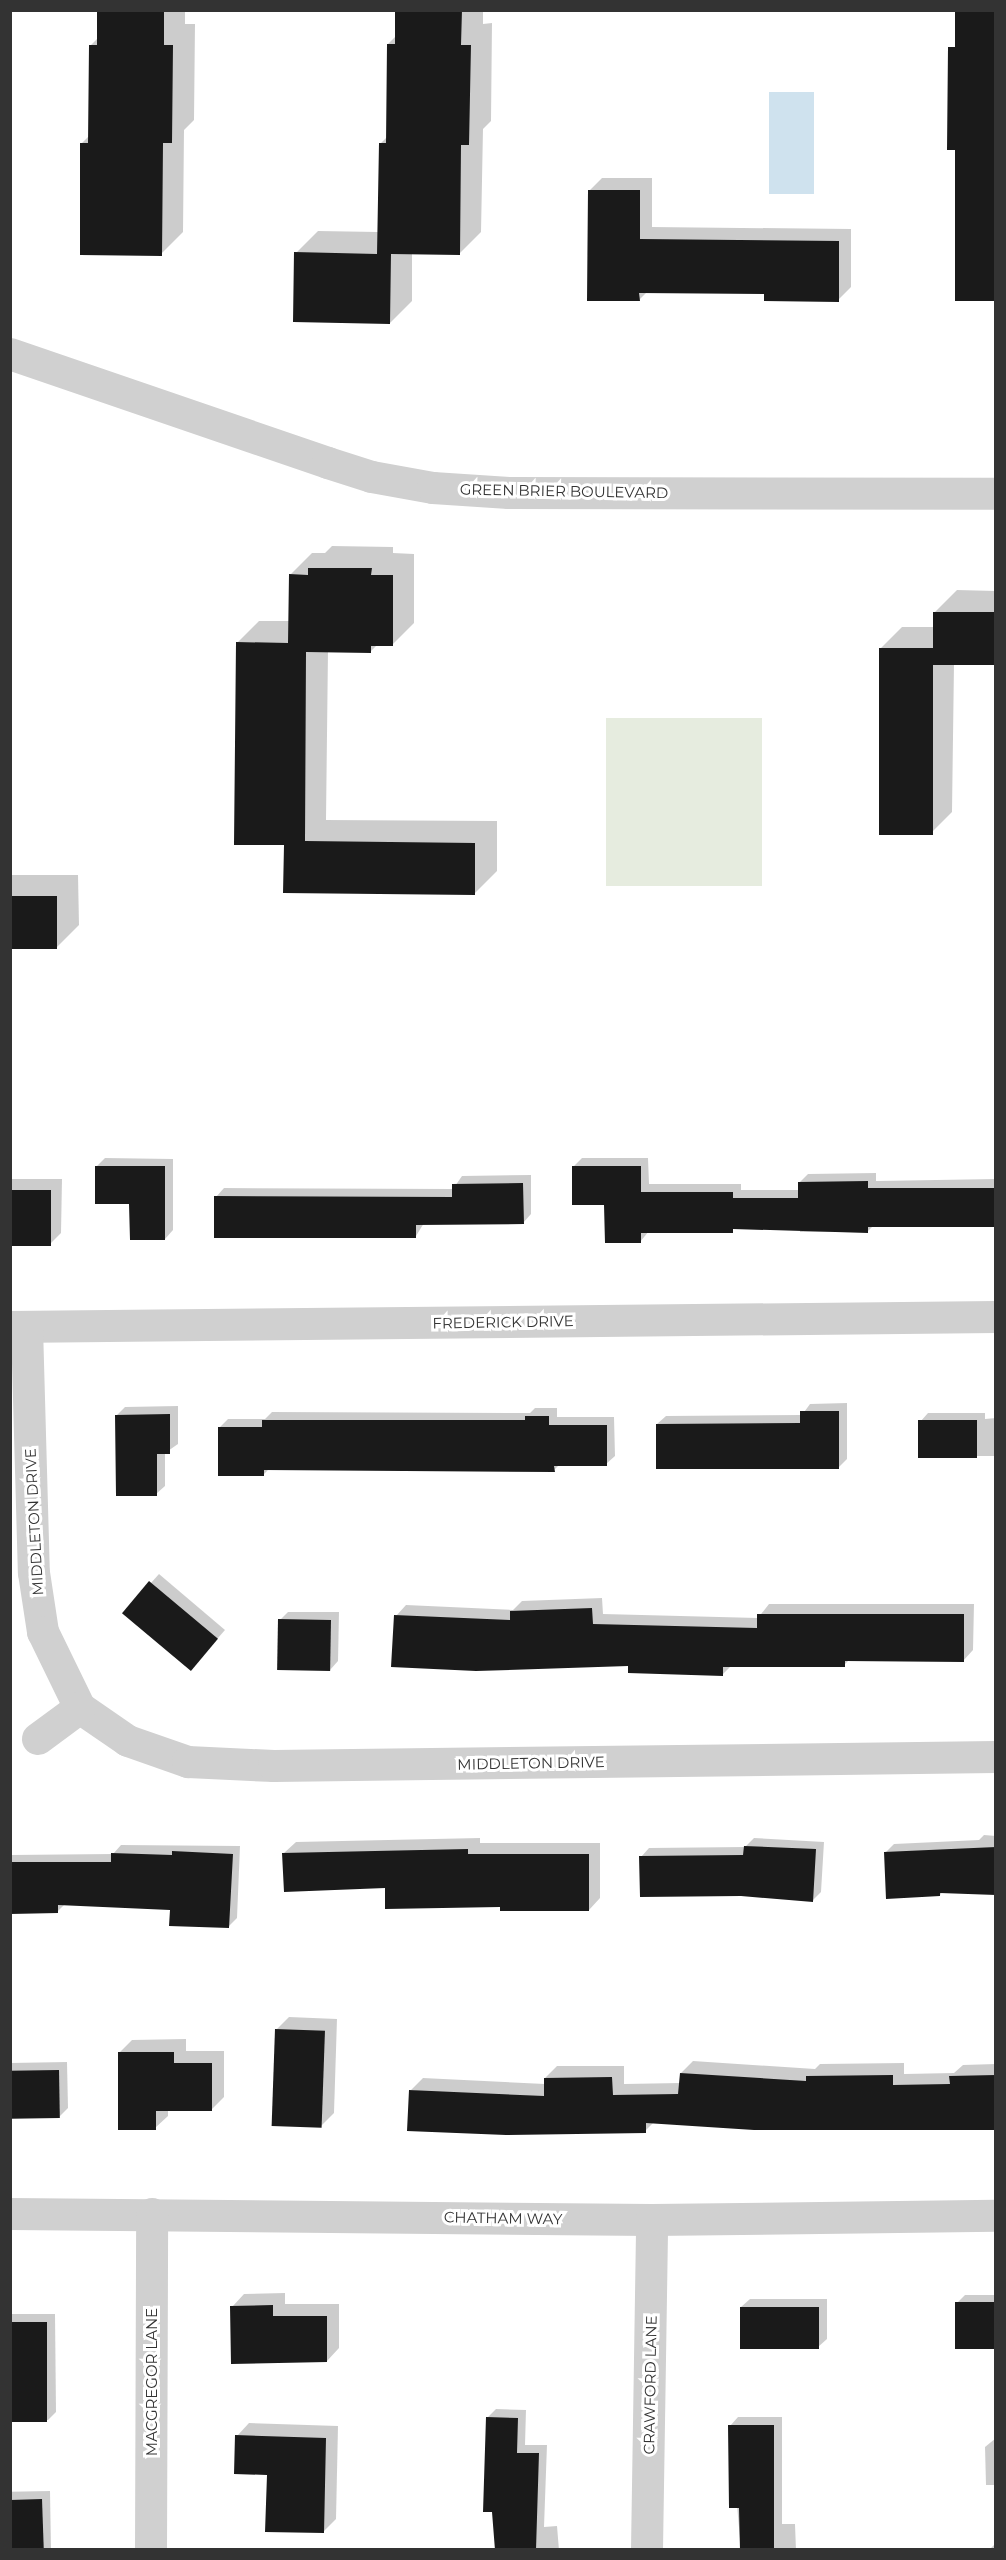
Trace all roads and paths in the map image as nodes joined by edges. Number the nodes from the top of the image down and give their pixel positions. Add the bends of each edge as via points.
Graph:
1 (10, 354) edge
2 (996, 494) edge
3 (996, 1317) edge
4 (19, 1327) edge
5 (80, 1708) junction
6 (38, 1738) dead end
7 (996, 1757) edge
8 (10, 2214) edge
9 (153, 2214) junction
10 (996, 2216) edge
11 (652, 2220) junction
12 (151, 2550) edge
13 (647, 2550) edge

1 - 2 street, GREEN BRIER BOULEVARD via 328,464 433,488 509,493
3 - 4 street, FREDERICK DRIVE
4 - 5 street, MIDDLETON DRIVE via 34,1573 43,1632
5 - 6 street
5 - 7 street, MIDDLETON DRIVE via 128,1741 188,1762 274,1766
8 - 9 street, CHATHAM WAY
9 - 11 street, CHATHAM WAY
9 - 12 street, MACGREGOR LANE
10 - 11 street, CHATHAM WAY
11 - 13 street, CRAWFORD LANE

